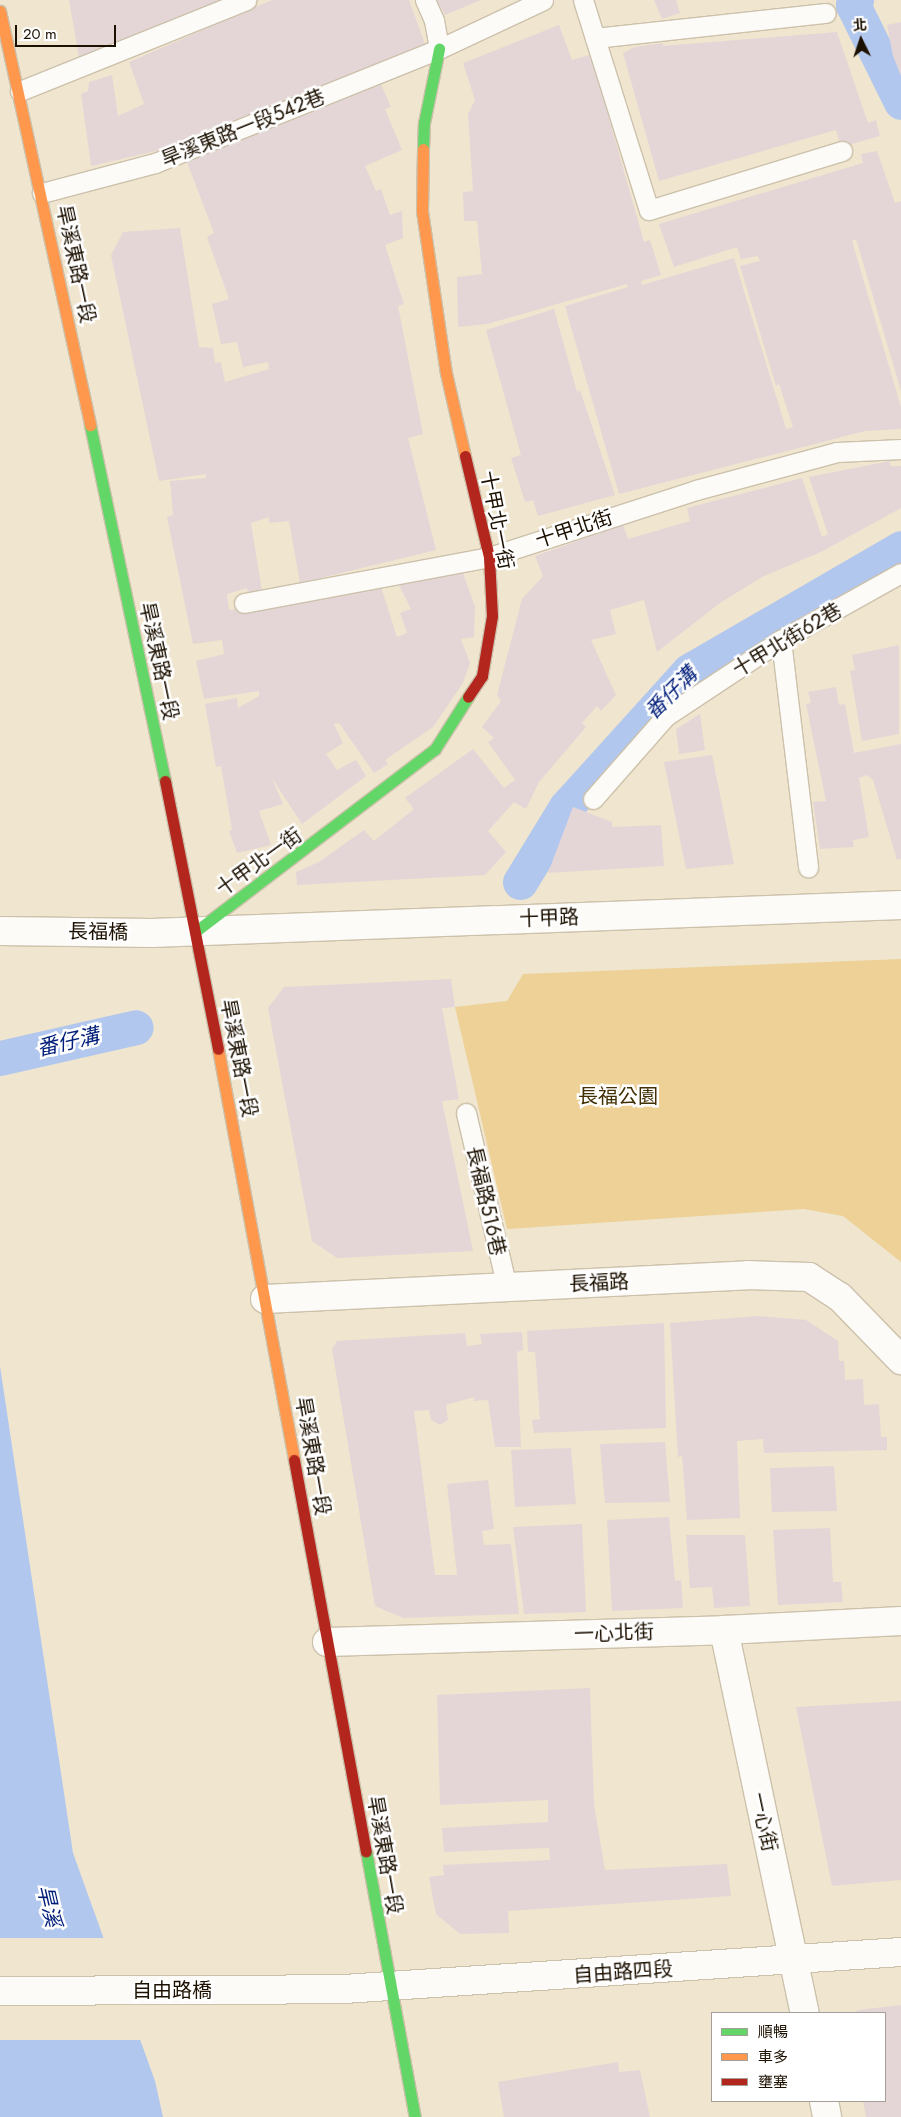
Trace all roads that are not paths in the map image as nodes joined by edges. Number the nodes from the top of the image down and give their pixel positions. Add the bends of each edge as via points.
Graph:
1 (246, 0) edge
2 (425, 0) edge
3 (543, 0) edge
4 (583, 0) edge
5 (0, 11) edge
6 (826, 13) dead end
7 (595, 38) junction
8 (439, 49) junction
9 (20, 91) junction
10 (842, 151) dead end
11 (42, 194) junction
12 (901, 449) edge
13 (489, 557) junction
14 (901, 574) edge
15 (244, 603) dead end
16 (781, 640) junction
17 (594, 798) dead end
18 (808, 867) dead end
19 (901, 905) edge
20 (0, 931) edge
21 (196, 931) junction
22 (466, 1114) dead end
23 (507, 1288) junction
24 (266, 1299) junction
25 (901, 1360) edge
26 (901, 1621) edge
27 (724, 1630) junction
28 (327, 1642) junction
29 (901, 1952) edge
30 (794, 1962) junction
31 (390, 1986) junction
32 (344, 1989) joint
33 (0, 1991) edge
34 (805, 2012) edge
35 (824, 2102) edge
36 (415, 2117) edge
37 (827, 2117) edge

1 - 9 lane
2 - 8 lane via 434,20
3 - 8 lane, 旱溪東路一段542巷
4 - 7 lane
5 - 9 street, 旱溪東路一段
6 - 7 lane
7 - 10 lane via 649,210
8 - 11 lane, 旱溪東路一段542巷 via 155,163
8 - 13 street, 十甲北一街 via 424,123 422,211 446,373
9 - 11 street, 旱溪東路一段
11 - 21 street, 旱溪東路一段
12 - 13 lane, 十甲北街 via 837,452 696,490
13 - 15 lane, 十甲北街
13 - 21 street, 十甲北一街 via 492,616 482,676 435,749
14 - 16 lane, 十甲北街62巷
16 - 17 lane, 十甲北街62巷 via 666,716
16 - 18 lane
19 - 21 street, 十甲路
20 - 21 street, 長福橋
21 - 24 street, 旱溪東路一段
22 - 23 lane, 長福路516巷
23 - 24 street, 長福路
23 - 25 street, 長福路 via 748,1275 809,1277 840,1298
24 - 28 street, 旱溪東路一段
26 - 27 street, 一心北街
27 - 28 street, 一心北街
27 - 30 street, 一心街
28 - 31 street, 旱溪東路一段
29 - 30 street, 自由路四段
30 - 31 street, 自由路四段
30 - 34 street, 一心街
31 - 32 street, 自由路四段
31 - 36 street, 旱溪東路一段
32 - 33 street, 自由路橋
35 - 37 street

